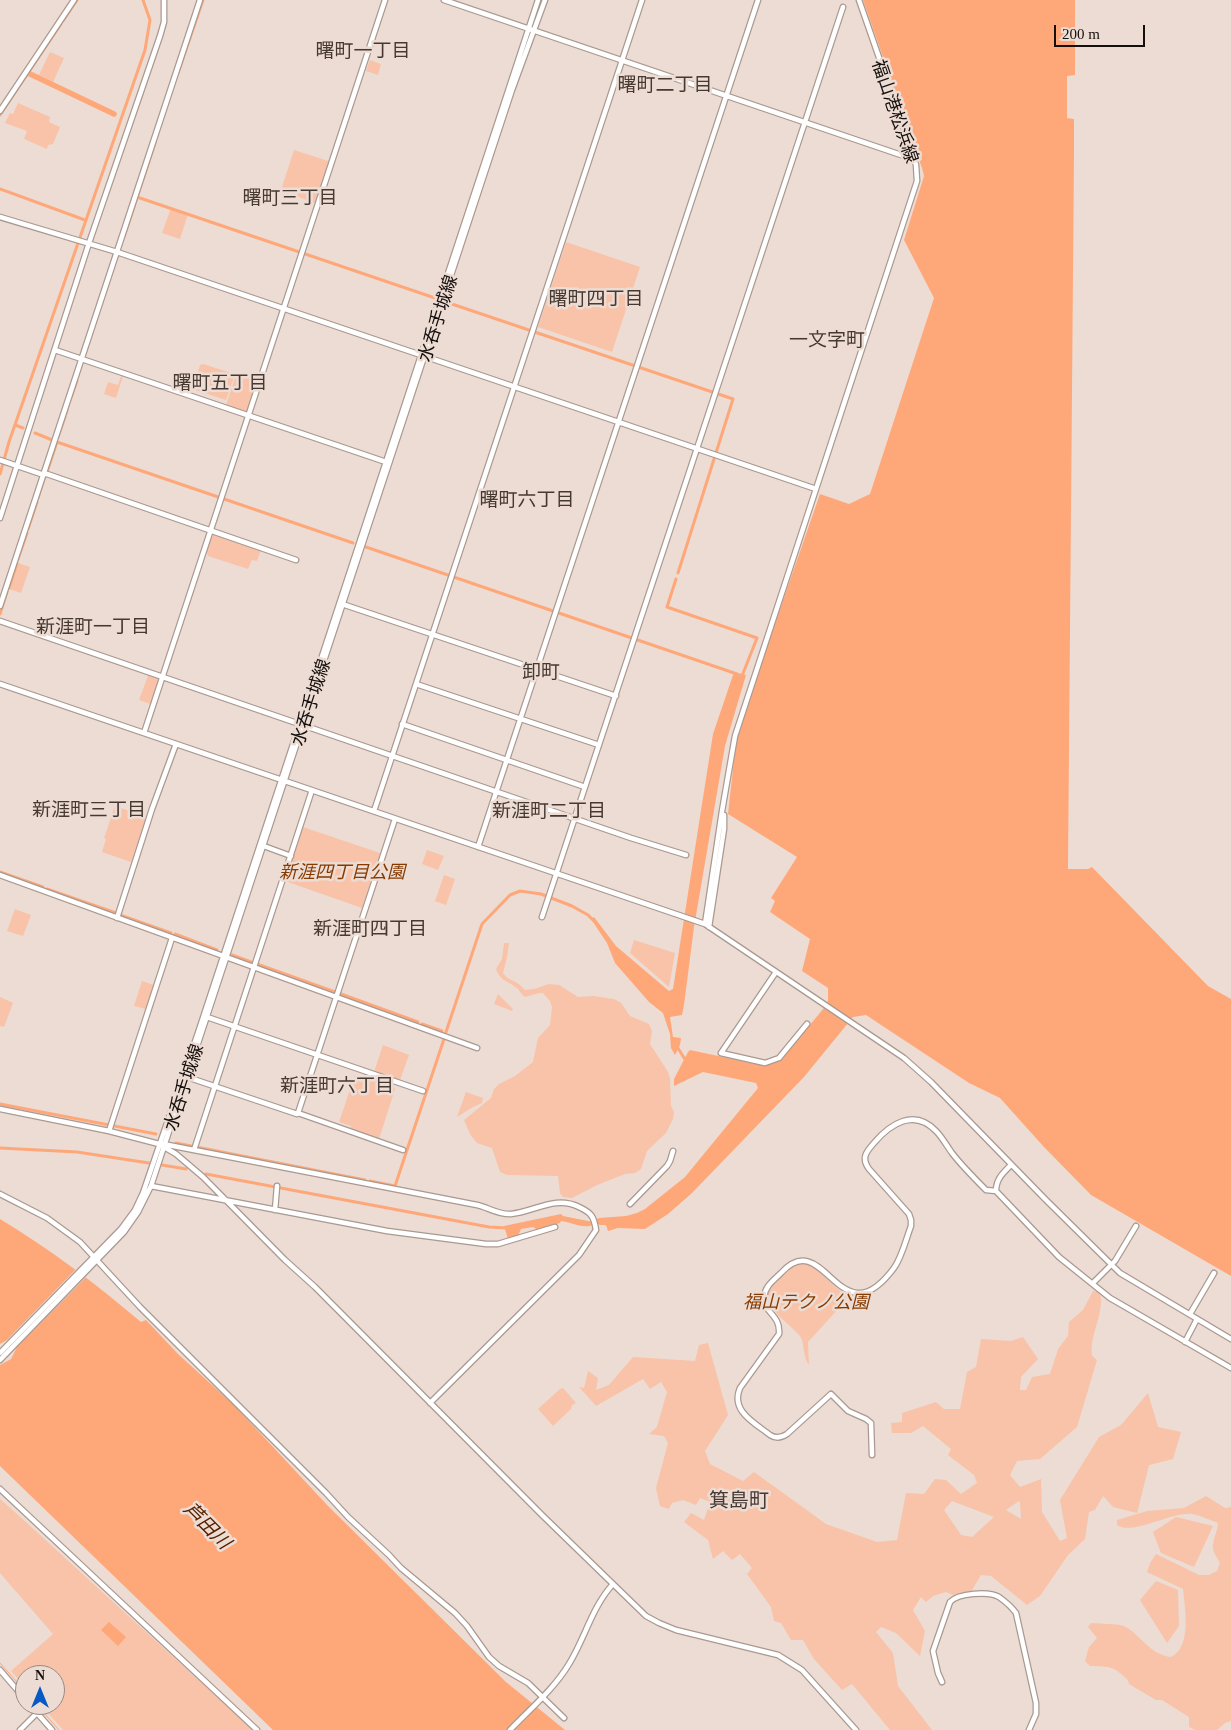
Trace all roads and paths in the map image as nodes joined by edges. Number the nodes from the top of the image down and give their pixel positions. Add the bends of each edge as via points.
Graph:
1 (74, 0) edge
2 (164, 0) edge
3 (200, 0) edge
4 (386, 0) edge
5 (444, 0) edge
6 (538, 0) edge
7 (544, 0) edge
8 (642, 0) edge
9 (758, 0) edge
10 (859, 0) edge
11 (843, 6) dead end
12 (531, 29) junction
13 (622, 60) junction
14 (727, 96) junction
15 (0, 111) edge
16 (805, 122) junction
17 (913, 155) junction
18 (0, 217) edge
19 (90, 243) junction
20 (117, 252) junction
21 (284, 308) junction
22 (55, 350) junction
23 (423, 356) junction
24 (82, 359) junction
25 (514, 386) junction
26 (249, 415) junction
27 (618, 422) junction
28 (697, 449) junction
29 (3, 462) edge
30 (387, 462) junction
31 (17, 467) junction
32 (43, 474) junction
33 (816, 489) junction
34 (0, 518) edge
35 (210, 530) junction
36 (296, 560) dead end
37 (341, 604) junction
38 (0, 606) edge
39 (0, 621) edge
40 (432, 635) junction
41 (537, 670) junction
42 (162, 676) junction
43 (0, 684) edge
44 (416, 684) junction
45 (616, 696) junction
46 (520, 718) junction
47 (402, 724) junction
48 (301, 725) junction
49 (144, 733) junction
50 (176, 744) junction
51 (599, 745) junction
52 (392, 756) junction
53 (507, 760) junction
54 (282, 780) junction
55 (585, 787) junction
56 (312, 790) junction
57 (497, 792) junction
58 (374, 811) junction
59 (575, 818) junction
60 (395, 819) junction
61 (261, 845) junction
62 (478, 847) junction
63 (291, 856) junction
64 (686, 856) dead end
65 (556, 874) junction
66 (0, 875) edge
67 (542, 917) dead end
68 (117, 918) junction
69 (705, 925) junction
70 (172, 938) junction
71 (224, 956) junction
72 (254, 967) junction
73 (776, 972) junction
74 (336, 997) junction
75 (205, 1016) junction
76 (807, 1024) dead end
77 (235, 1026) junction
78 (477, 1048) dead end
79 (318, 1054) junction
80 (184, 1076) junction
81 (215, 1086) junction
82 (423, 1092) dead end
83 (0, 1109) edge
84 (297, 1114) dead end
85 (109, 1131) junction
86 (163, 1145) junction
87 (194, 1150) junction
88 (403, 1150) dead end
89 (673, 1151) dead end
90 (1011, 1165) junction
91 (151, 1186) junction
92 (277, 1188) dead end
93 (996, 1190) junction
94 (0, 1194) edge
95 (226, 1200) junction
96 (630, 1204) dead end
97 (275, 1210) junction
98 (1136, 1226) dead end
99 (555, 1227) dead end
100 (96, 1258) junction
101 (91, 1262) junction
102 (1111, 1265) junction
103 (1214, 1273) dead end
104 (1093, 1284) junction
105 (1190, 1314) junction
106 (1197, 1319) junction
107 (1231, 1339) edge
108 (1185, 1342) junction
109 (0, 1353) edge
110 (0, 1360) edge
111 (1231, 1368) edge
112 (430, 1403) junction
113 (872, 1455) dead end
114 (0, 1489) edge
115 (613, 1584) junction
116 (0, 1670) edge
117 (942, 1682) dead end
118 (15, 1687) edge
119 (542, 1697) junction
120 (35, 1715) edge
121 (39, 1715) edge
122 (564, 1718) dead end
123 (20, 1730) edge
124 (52, 1730) edge
125 (257, 1730) edge
126 (510, 1730) edge
127 (856, 1730) edge
128 (1029, 1730) edge

1 - 15 street
2 - 19 street via 160,36
3 - 20 street
4 - 21 street
5 - 12 street
6 - 12 street, 水呑手城線
7 - 12 street, 水呑手城線
8 - 13 street
9 - 14 street
10 - 17 street, 福山港松浜線
11 - 16 street
12 - 13 street
12 - 23 street, 水呑手城線
13 - 14 street
13 - 25 street
14 - 16 street
14 - 27 street
16 - 17 street via 907,156
16 - 28 street
17 - 33 street, 福山港松浜線 via 917,181
18 - 19 street
19 - 20 street
19 - 22 street
20 - 21 street
20 - 24 street
21 - 23 street
21 - 26 street
22 - 24 street
22 - 31 street
23 - 25 street
23 - 30 street, 水呑手城線
24 - 26 street
24 - 32 street
25 - 27 street
25 - 40 street
26 - 30 street
26 - 35 street
27 - 28 street
27 - 41 street
28 - 33 street
28 - 45 street
29 - 31 street
30 - 37 street, 水呑手城線
31 - 32 street
31 - 34 street
32 - 35 street
32 - 38 street
33 - 69 street, 福山港松浜線 via 735,736 723,806 724,829
35 - 36 street
35 - 42 street
37 - 40 street
37 - 48 street, 水呑手城線
39 - 42 street
40 - 41 street
40 - 44 street
41 - 45 street
41 - 46 street
42 - 48 street
42 - 49 street
43 - 49 street
44 - 46 street
44 - 47 street
45 - 51 street
46 - 51 street
46 - 53 street
47 - 52 street
47 - 53 street
48 - 52 street
48 - 54 street, 水呑手城線
49 - 50 street
50 - 54 street
50 - 68 street
51 - 55 street
52 - 57 street
52 - 58 street
53 - 55 street
53 - 57 street
54 - 56 street
54 - 61 street, 水呑手城線
55 - 59 street
56 - 58 street
56 - 63 street
57 - 59 street
57 - 62 street
58 - 60 street
59 - 64 street
59 - 65 street
60 - 62 street
60 - 74 street
61 - 63 street
61 - 71 street, 水呑手城線
62 - 65 street
63 - 72 street
65 - 67 street
65 - 69 street
66 - 68 street
68 - 70 street
69 - 73 street
70 - 71 street
70 - 85 street
71 - 72 street
71 - 75 street, 水呑手城線
72 - 74 street
72 - 77 street
73 - 76 street via 721,1053 765,1063 779,1058
73 - 90 street via 904,1058
74 - 78 street
74 - 79 street
75 - 77 street
75 - 80 street, 水呑手城線
77 - 79 street
77 - 81 street
79 - 82 street
79 - 88 street via 298,1114
80 - 81 street
80 - 86 street, 水呑手城線
81 - 84 street
81 - 87 street
83 - 85 street
85 - 86 street
86 - 87 street
86 - 91 street, 水呑手城線
86 - 95 street via 191,1166
86 - 100 street, 水呑手城線 via 135,1210
87 - 112 street via 477,1205 506,1214 566,1202 583,1208 594,1218 595,1232 579,1255
89 - 96 street via 667,1166
90 - 93 street via 1000,1176
90 - 102 street
91 - 95 street
91 - 100 street, 水呑手城線 via 130,1223
92 - 97 street
93 - 104 street via 1059,1257
93 - 113 street via 986,1190 936,1130 915,1120 898,1122 884,1130 864,1158 868,1170 911,1220 894,1268 869,1292 855,1294 842,1288 814,1263 794,1261 766,1290 765,1305 778,1322 779,1334 740,1388 737,1398 742,1412 770,1435 782,1437 831,1394 848,1411 866,1418 871,1424
94 - 100 street via 47,1218
95 - 97 street
95 - 112 street
97 - 99 street via 486,1244 498,1244
98 - 102 street via 1116,1262
100 - 101 street, 水呑手城線
100 - 119 street via 140,1307 348,1517 422,1587 455,1612 489,1657 528,1683
101 - 109 street, 水呑手城線
101 - 110 street, 水呑手城線
102 - 104 street
102 - 105 street via 1138,1285
103 - 105 street
104 - 108 street via 1120,1305
105 - 106 street
106 - 107 street
106 - 108 street
108 - 111 street
112 - 115 street
114 - 125 street
115 - 119 street via 599,1602 571,1662
115 - 127 street via 646,1616 659,1623 778,1655 802,1670
116 - 118 street
117 - 128 street via 933,1651 950,1602 954,1597 967,1594 998,1596 1016,1613 1036,1708
119 - 122 street
119 - 126 street
120 - 123 street
121 - 124 street

